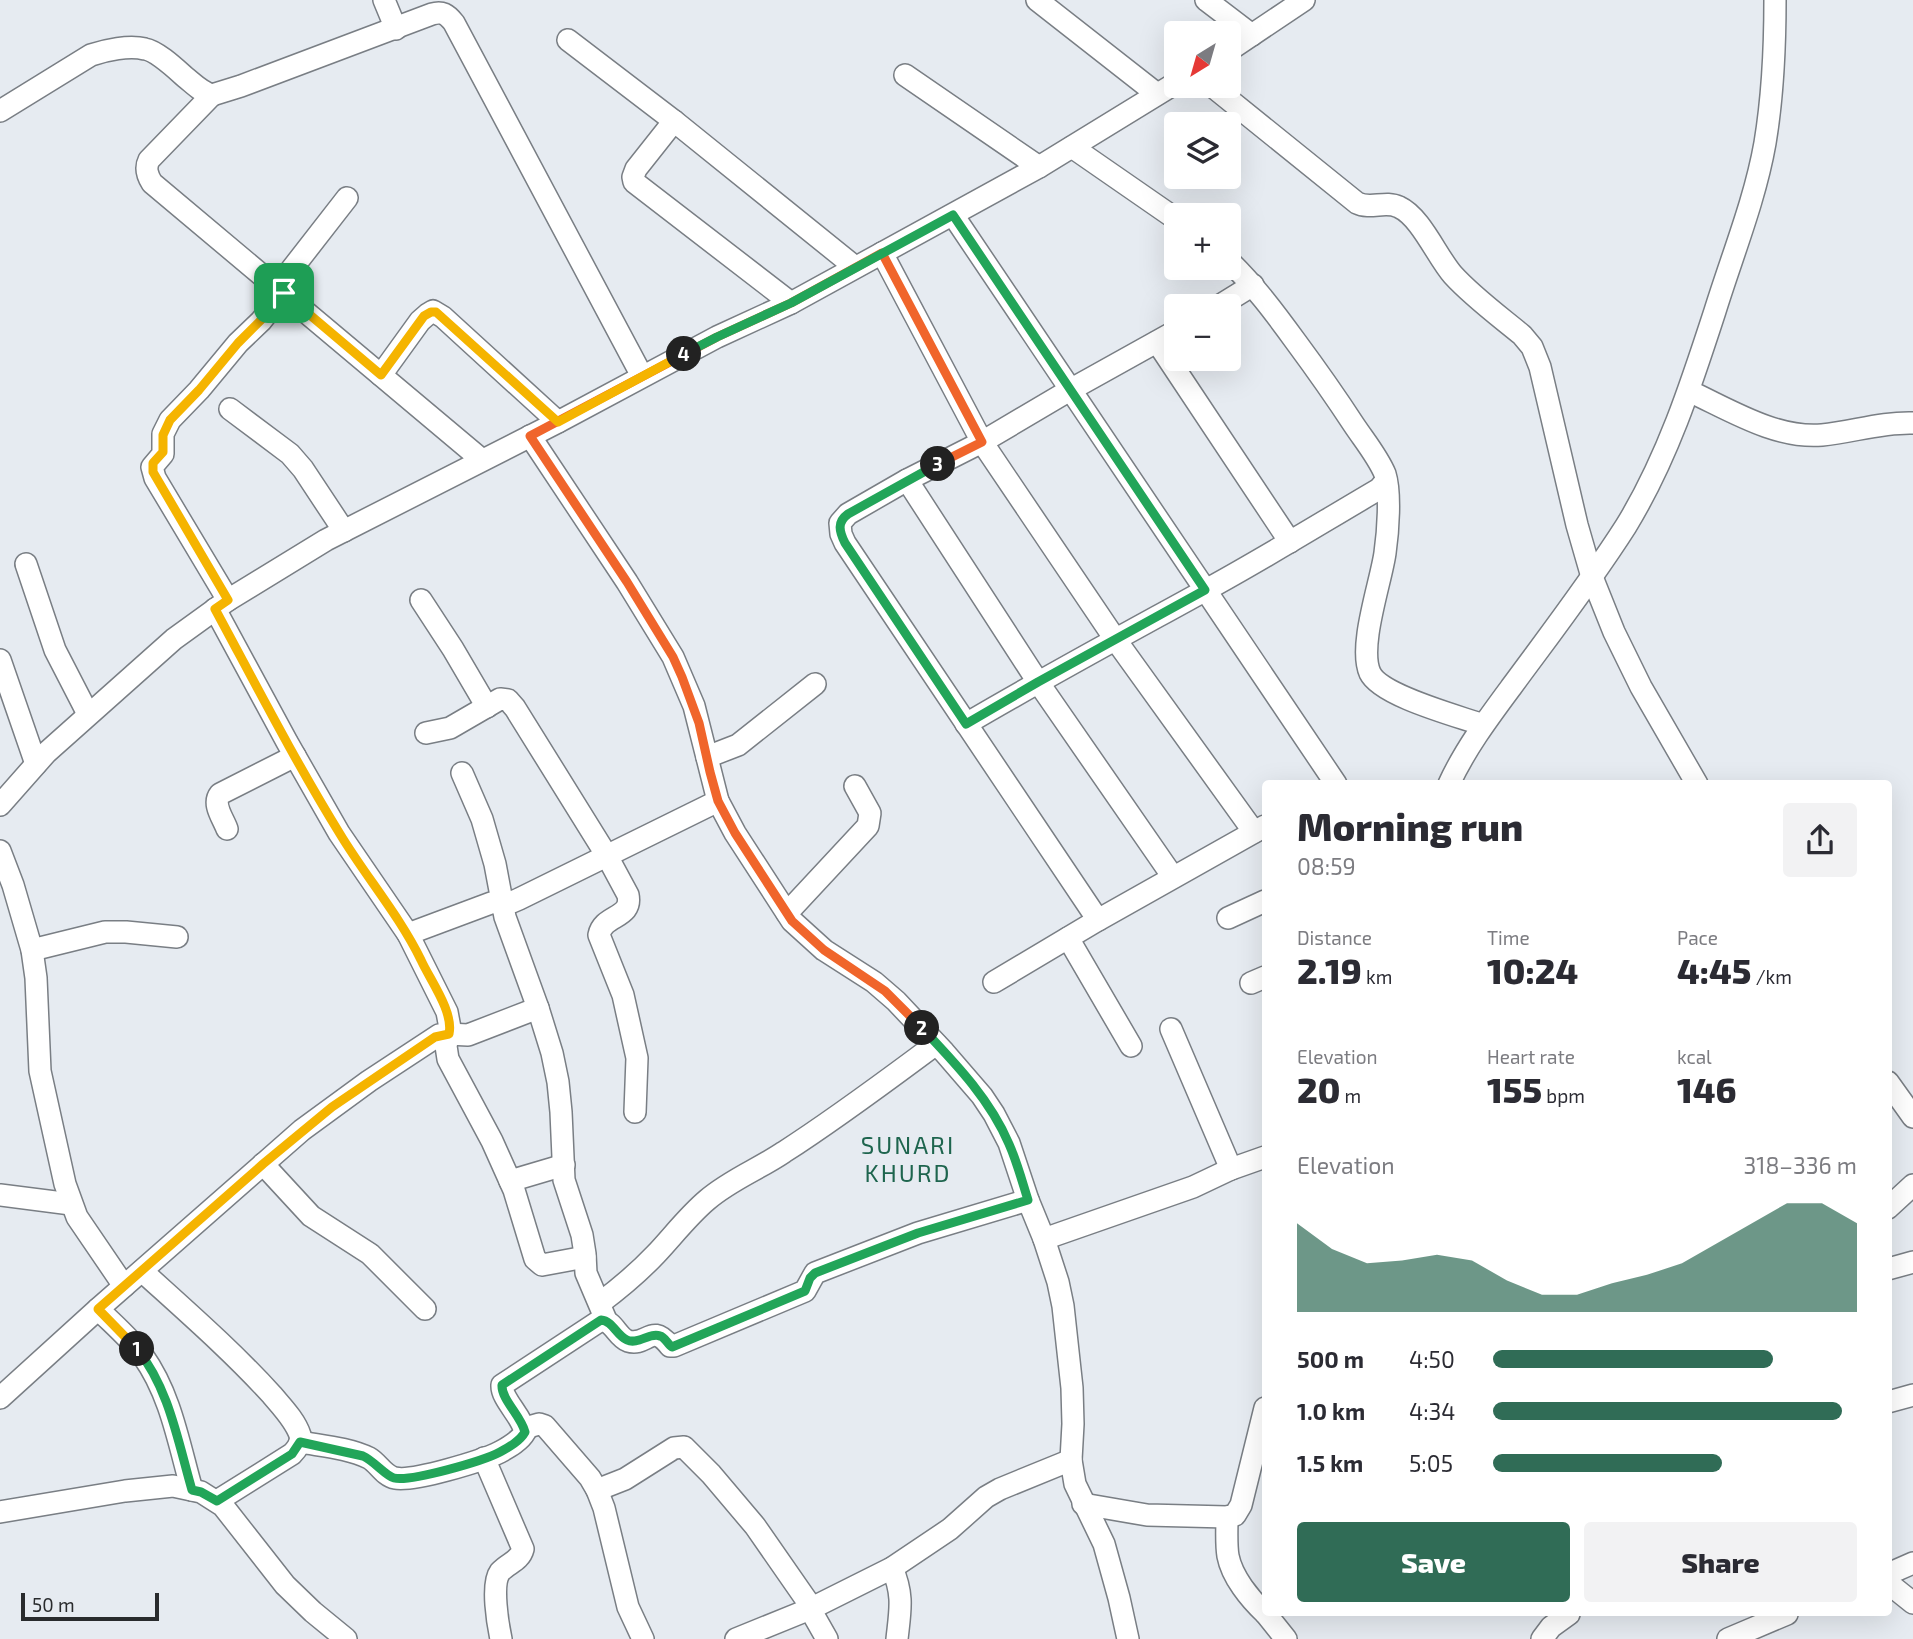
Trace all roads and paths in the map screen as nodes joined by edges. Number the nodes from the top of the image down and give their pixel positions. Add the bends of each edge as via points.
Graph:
1 (384, 0) edge
2 (1037, 0) edge
3 (1206, 0) edge
4 (1304, 0) edge
5 (1775, 0) edge
6 (396, 29) junction
7 (1252, 36) junction
8 (568, 40) dead end
9 (1241, 43) edge
10 (905, 75) dead end
11 (1164, 90) edge
12 (1157, 94) junction
13 (212, 95) junction
14 (1227, 98) edge
15 (0, 111) edge
16 (674, 121) junction
17 (1072, 146) junction
18 (1039, 167) junction
19 (347, 198) dead end
20 (1164, 211) edge
21 (953, 215) junction
22 (882, 253) junction
23 (855, 267) junction
24 (1241, 273) edge
25 (1253, 285) junction
26 (280, 291) junction
27 (1238, 294) edge
28 (791, 303) junction
29 (1164, 338) edge
30 (1157, 342) junction
31 (381, 375) junction
32 (642, 376) junction
33 (1070, 390) junction
34 (1689, 391) junction
35 (230, 409) dead end
36 (558, 422) junction
37 (1913, 423) edge
38 (530, 436) junction
39 (982, 442) junction
40 (482, 460) junction
41 (907, 480) junction
42 (1385, 482) junction
43 (344, 531) junction
44 (1290, 542) junction
45 (26, 564) dead end
46 (1592, 577) junction
47 (1205, 590) junction
48 (421, 600) dead end
49 (222, 605) junction
50 (1115, 639) junction
51 (0, 660) edge
52 (1038, 682) junction
53 (815, 684) dead end
54 (487, 707) junction
55 (88, 714) junction
56 (966, 724) junction
57 (1483, 726) junction
58 (426, 733) dead end
59 (295, 756) junction
60 (707, 757) junction
61 (36, 764) junction
62 (462, 773) dead end
63 (1333, 780) edge
64 (1450, 780) edge
65 (1695, 780) edge
66 (855, 786) dead end
67 (718, 801) junction
68 (0, 805) edge
69 (227, 829) dead end
70 (1259, 829) edge
71 (0, 851) edge
72 (607, 856) junction
73 (1173, 877) junction
74 (501, 901) junction
75 (1262, 902) edge
76 (787, 913) junction
77 (1228, 918) dead end
78 (1098, 920) junction
79 (408, 934) junction
80 (177, 937) dead end
81 (1069, 938) junction
82 (32, 950) junction
83 (994, 982) dead end
84 (538, 1008) junction
85 (1171, 1028) dead end
86 (449, 1034) junction
87 (936, 1044) junction
88 (1131, 1046) dead end
89 (1892, 1088) edge
90 (635, 1112) dead end
91 (1913, 1117) edge
92 (1262, 1158) edge
93 (263, 1164) junction
94 (564, 1165) junction
95 (1231, 1169) junction
96 (510, 1181) junction
97 (1913, 1185) edge
98 (0, 1195) edge
99 (1028, 1200) junction
100 (71, 1204) junction
101 (1892, 1204) edge
102 (1044, 1239) junction
103 (585, 1257) junction
104 (1913, 1262) edge
105 (1892, 1268) edge
106 (142, 1271) junction
107 (124, 1286) junction
108 (98, 1309) junction
109 (425, 1309) dead end
110 (603, 1312) junction
111 (1913, 1395) edge
112 (0, 1398) edge
113 (1892, 1401) edge
114 (1262, 1420) edge
115 (525, 1428) junction
116 (300, 1442) junction
117 (484, 1458) junction
118 (1071, 1460) junction
119 (192, 1490) junction
120 (597, 1490) junction
121 (217, 1501) junction
122 (1083, 1504) junction
123 (0, 1512) edge
124 (1227, 1517) junction
125 (1913, 1563) edge
126 (892, 1568) junction
127 (1892, 1572) edge
128 (1892, 1586) edge
129 (1913, 1603) edge
130 (811, 1608) junction
131 (1262, 1610) edge
132 (1268, 1616) edge
133 (1566, 1616) edge
134 (1782, 1616) edge
135 (346, 1639) edge
136 (501, 1639) edge
137 (642, 1639) edge
138 (736, 1639) edge
139 (827, 1639) edge
140 (897, 1639) edge
141 (1128, 1639) edge
142 (1286, 1639) edge
143 (1542, 1639) edge
144 (1728, 1639) edge

1 - 6 street
2 - 12 street
3 - 7 street
4 - 7 street
5 - 34 street via 1774,73 1765,145
6 - 13 street
6 - 32 street via 439,12 454,23
7 - 9 street
8 - 16 street
10 - 18 street
11 - 12 street
12 - 17 street
13 - 15 street via 149,50 120,49 91,55
13 - 26 street via 153,154 147,165 149,177
14 - 46 street via 1357,203 1402,208 1451,272 1529,342 1540,367
16 - 23 street
16 - 28 street via 636,169 635,182
17 - 18 street
17 - 20 street
18 - 21 street
19 - 26 street
21 - 22 street
21 - 33 street
22 - 23 street
22 - 39 street
23 - 28 street
24 - 25 street
25 - 27 street
25 - 42 street via 1331,390 1383,470
26 - 31 street
26 - 49 street via 274,307 170,420 163,435 163,452 152,467
28 - 32 street
29 - 30 street
30 - 33 street
30 - 44 street
31 - 36 street via 420,321 433,311
31 - 40 street
32 - 36 street
33 - 39 street
33 - 47 street
34 - 37 street via 1770,428 1804,435
34 - 46 street via 1643,495
35 - 43 street via 290,454
36 - 38 street
38 - 40 street
38 - 60 street via 673,657 694,706
39 - 41 street
39 - 50 street
40 - 43 street
41 - 52 street
41 - 56 street via 844,517 840,532
42 - 44 street
42 - 57 street via 1387,532 1368,632 1369,671 1385,689
43 - 49 street
44 - 47 street
45 - 55 street via 55,650
46 - 57 street
46 - 65 street via 1636,678
47 - 50 street
47 - 63 street
48 - 54 street
49 - 55 street via 174,639
49 - 59 street
50 - 52 street
50 - 70 street
51 - 61 street
52 - 56 street
52 - 73 street
53 - 60 street via 737,745
54 - 58 street via 450,728
54 - 72 street via 505,698 511,703
55 - 61 street
56 - 78 street
57 - 64 street
59 - 69 street via 220,794 217,804
59 - 79 street via 352,855
60 - 67 street
61 - 68 street
62 - 74 street via 486,832
66 - 76 street via 870,813 868,826
67 - 72 street
67 - 76 street
70 - 73 street
71 - 82 street
72 - 74 street via 512,902
72 - 90 street via 629,901 599,935 623,995 635,1049
73 - 78 street
74 - 79 street
74 - 84 street
75 - 77 street
76 - 87 street via 824,950 885,991
78 - 81 street
79 - 86 street via 447,1012
80 - 82 street via 105,932
81 - 83 street
81 - 88 street
82 - 100 street via 40,1071
84 - 86 street via 468,1035
84 - 94 street via 558,1082
85 - 95 street
86 - 93 street via 435,1037 369,1081
86 - 96 street via 446,1050 450,1064
87 - 99 street via 994,1114
87 - 110 street via 845,1113 707,1199
89 - 91 street
92 - 95 street
93 - 106 street
93 - 109 street via 311,1216 370,1254
94 - 96 street
94 - 103 street
95 - 102 street via 1193,1187
96 - 103 street via 539,1264
97 - 101 street
98 - 100 street
99 - 102 street
99 - 110 street via 918,1233 815,1273 805,1291 672,1347 658,1335 629,1341
100 - 107 street
102 - 118 street via 1058,1282 1070,1363
103 - 110 street via 586,1273
104 - 105 street
106 - 107 street
106 - 116 street via 255,1377 295,1425
107 - 108 street
108 - 112 street
108 - 119 street via 139,1350 152,1370
110 - 115 street via 601,1320 502,1385
111 - 113 street
114 - 124 street via 1239,1510
115 - 117 street via 520,1439
115 - 120 street via 545,1426
116 - 117 street via 371,1459 395,1478
116 - 121 street via 292,1454
117 - 136 street via 523,1549 498,1577
118 - 122 street
118 - 126 street via 986,1497 950,1529
119 - 121 street
119 - 123 street via 173,1486 125,1490
120 - 130 street via 625,1479 674,1448 684,1447 755,1526
120 - 137 street via 628,1608
121 - 135 street via 285,1585
122 - 124 street via 1147,1515
122 - 141 street via 1100,1532
124 - 131 street via 1229,1562
125 - 127 street
126 - 130 street
126 - 140 street via 901,1597
128 - 129 street
130 - 138 street
130 - 139 street
132 - 142 street
133 - 143 street
134 - 144 street

